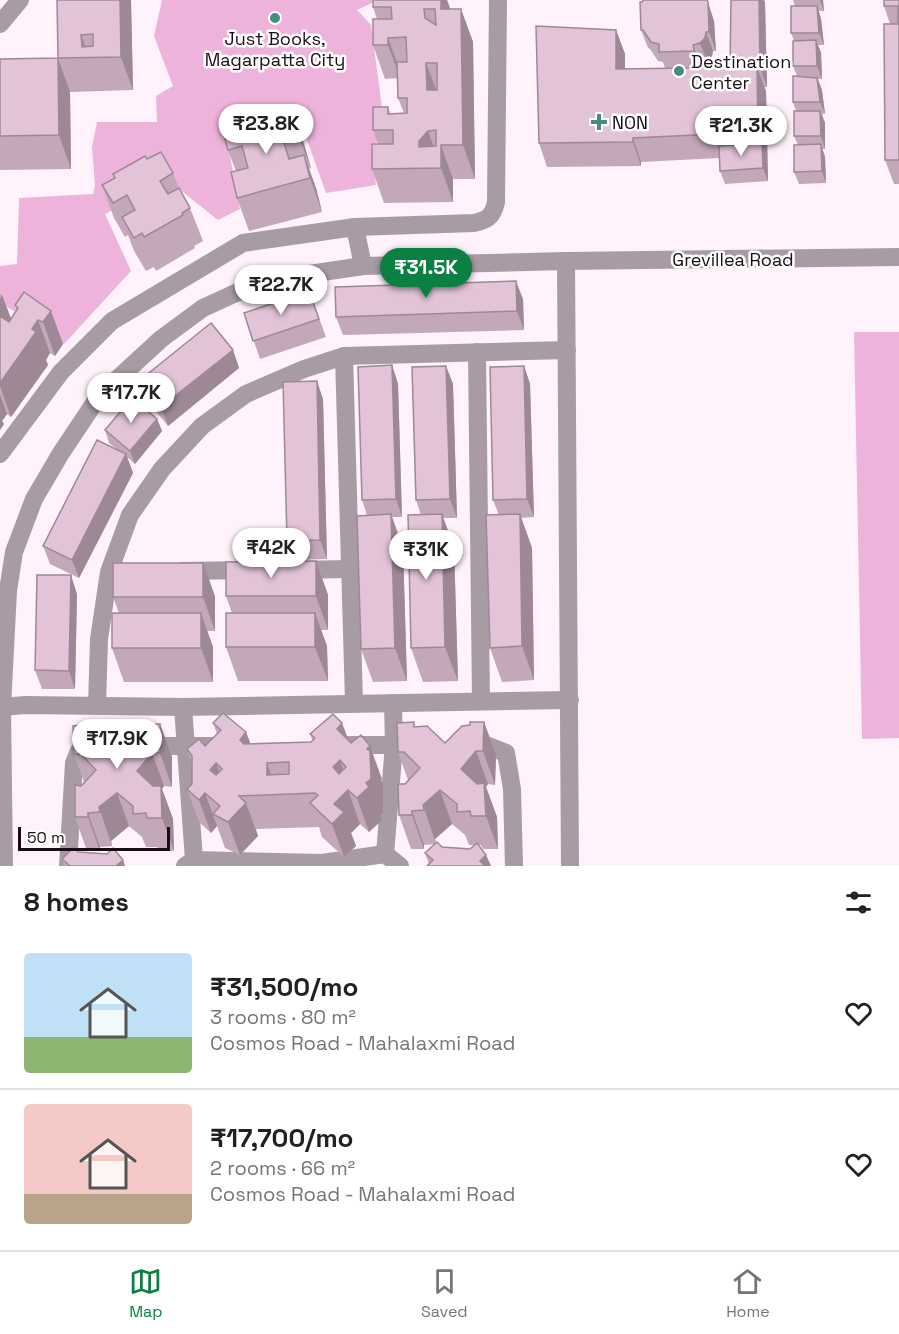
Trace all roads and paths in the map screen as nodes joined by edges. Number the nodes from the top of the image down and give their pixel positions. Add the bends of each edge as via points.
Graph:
1 (20, 0) edge
2 (498, 0) edge
3 (0, 24) edge
4 (355, 227) junction
5 (899, 257) edge
6 (566, 261) junction
7 (363, 266) junction
8 (567, 350) junction
9 (477, 352) junction
10 (344, 356) junction
11 (0, 454) edge
12 (350, 569) junction
13 (166, 571) edge
14 (109, 572) junction
15 (132, 572) edge
16 (570, 700) junction
17 (480, 701) junction
18 (354, 702) junction
19 (393, 703) junction
20 (97, 706) junction
21 (2, 707) junction
22 (183, 707) junction
23 (325, 745) edge
24 (394, 745) junction
25 (108, 746) edge
26 (130, 746) edge
27 (185, 746) junction
28 (232, 746) edge
29 (385, 854) junction
30 (190, 863) edge
31 (4, 866) edge
32 (68, 866) edge
33 (399, 866) edge
34 (509, 866) edge
35 (514, 866) edge
36 (570, 866) edge

1 - 3 street
2 - 4 street via 494,212 486,221 474,223
4 - 7 street
4 - 11 street via 243,243 112,321 61,372
5 - 6 street, Grevillea Road
6 - 7 street, Grevillea Road
6 - 8 street
7 - 21 street, Grevillea Road via 262,281 202,308 161,339 99,396 34,499 14,552
8 - 9 street
8 - 16 street
9 - 10 street
9 - 17 street
10 - 12 street
10 - 14 street via 246,394 202,426 162,469 130,515
12 - 13 street
12 - 18 street
14 - 15 street
14 - 20 street via 99,639
16 - 17 street
16 - 36 street
17 - 19 street
18 - 19 street
18 - 22 street
19 - 24 street
20 - 21 street
20 - 22 street
21 - 31 street, Grevillea Road
22 - 27 street
23 - 24 street
24 - 29 street
24 - 35 street via 483,744 506,753 512,789
25 - 32 street via 79,751 74,763
26 - 27 street
27 - 28 street
27 - 30 street
29 - 30 street via 322,863
29 - 33 street
34 - 35 street

